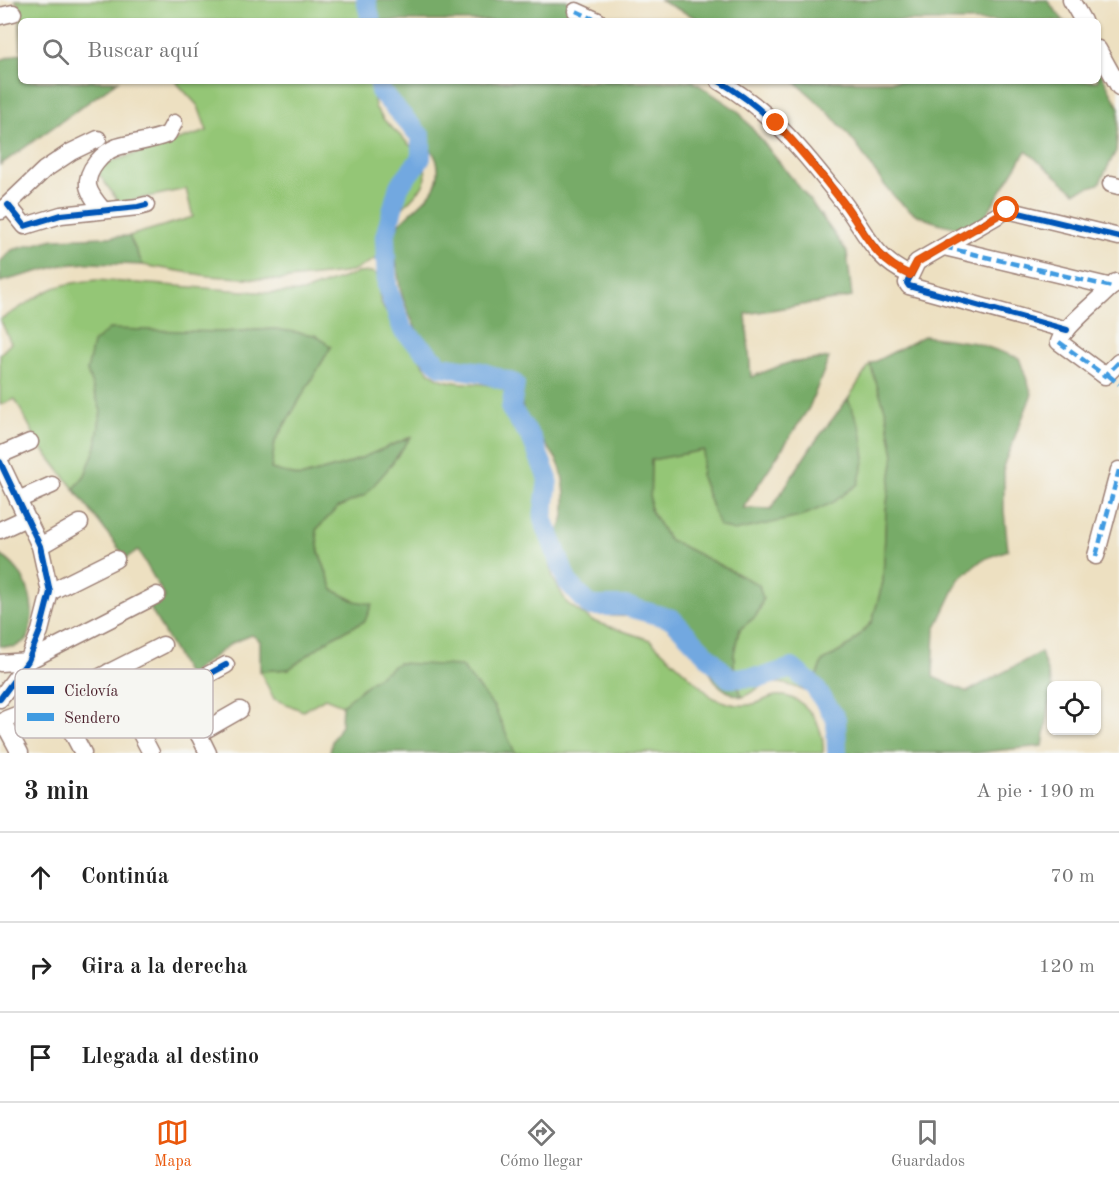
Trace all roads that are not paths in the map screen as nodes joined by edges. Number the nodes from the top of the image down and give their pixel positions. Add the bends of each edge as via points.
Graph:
1 (1071, 0) edge
2 (576, 11) dead end
3 (591, 18) edge
4 (1081, 18) edge
5 (1101, 54) edge
6 (723, 84) edge
7 (1119, 87) edge
8 (174, 123) dead end
9 (98, 139) dead end
10 (146, 205) dead end
11 (4, 208) edge
12 (103, 210) junction
13 (1119, 237) edge
14 (944, 247) junction
15 (910, 275) junction
16 (1115, 283) edge
17 (1063, 336) junction
18 (1115, 374) edge
19 (30, 442) dead end
20 (0, 455) edge
21 (2, 470) edge
22 (1119, 470) edge
23 (52, 484) dead end
24 (18, 500) junction
25 (26, 518) junction
26 (80, 523) dead end
27 (0, 530) edge
28 (40, 546) junction
29 (1096, 556) dead end
30 (116, 558) dead end
31 (50, 592) junction
32 (157, 594) dead end
33 (163, 645) dead end
34 (28, 661) junction
35 (0, 663) edge
36 (226, 665) dead end
37 (22, 669) edge
38 (115, 669) edge
39 (213, 672) edge
40 (15, 679) edge
41 (0, 699) edge
42 (240, 710) dead end
43 (15, 716) edge
44 (213, 725) edge
45 (75, 738) edge
46 (143, 738) edge
47 (200, 738) edge
48 (20, 753) edge
49 (83, 753) edge
50 (151, 753) edge
51 (208, 753) edge

1 - 4 street
2 - 3 street
5 - 7 street
6 - 15 street via 776,123 844,204 872,247 891,265
8 - 12 street via 168,134 115,148 98,161 88,183
9 - 11 street via 44,170
10 - 12 street
11 - 12 street via 25,226 61,215
13 - 14 street via 1007,210
14 - 15 street via 917,262
14 - 16 street
15 - 17 street via 909,286
16 - 17 street
17 - 18 street via 1103,375
19 - 20 street
21 - 24 street
22 - 29 street
23 - 24 street
24 - 25 street
25 - 27 street
25 - 28 street
26 - 28 street
28 - 31 street
30 - 31 street
31 - 34 street
32 - 34 street
33 - 38 street
34 - 35 street
34 - 37 street
36 - 39 street
40 - 41 street
42 - 44 street
43 - 48 street via 5,722
45 - 49 street
46 - 50 street
47 - 51 street

